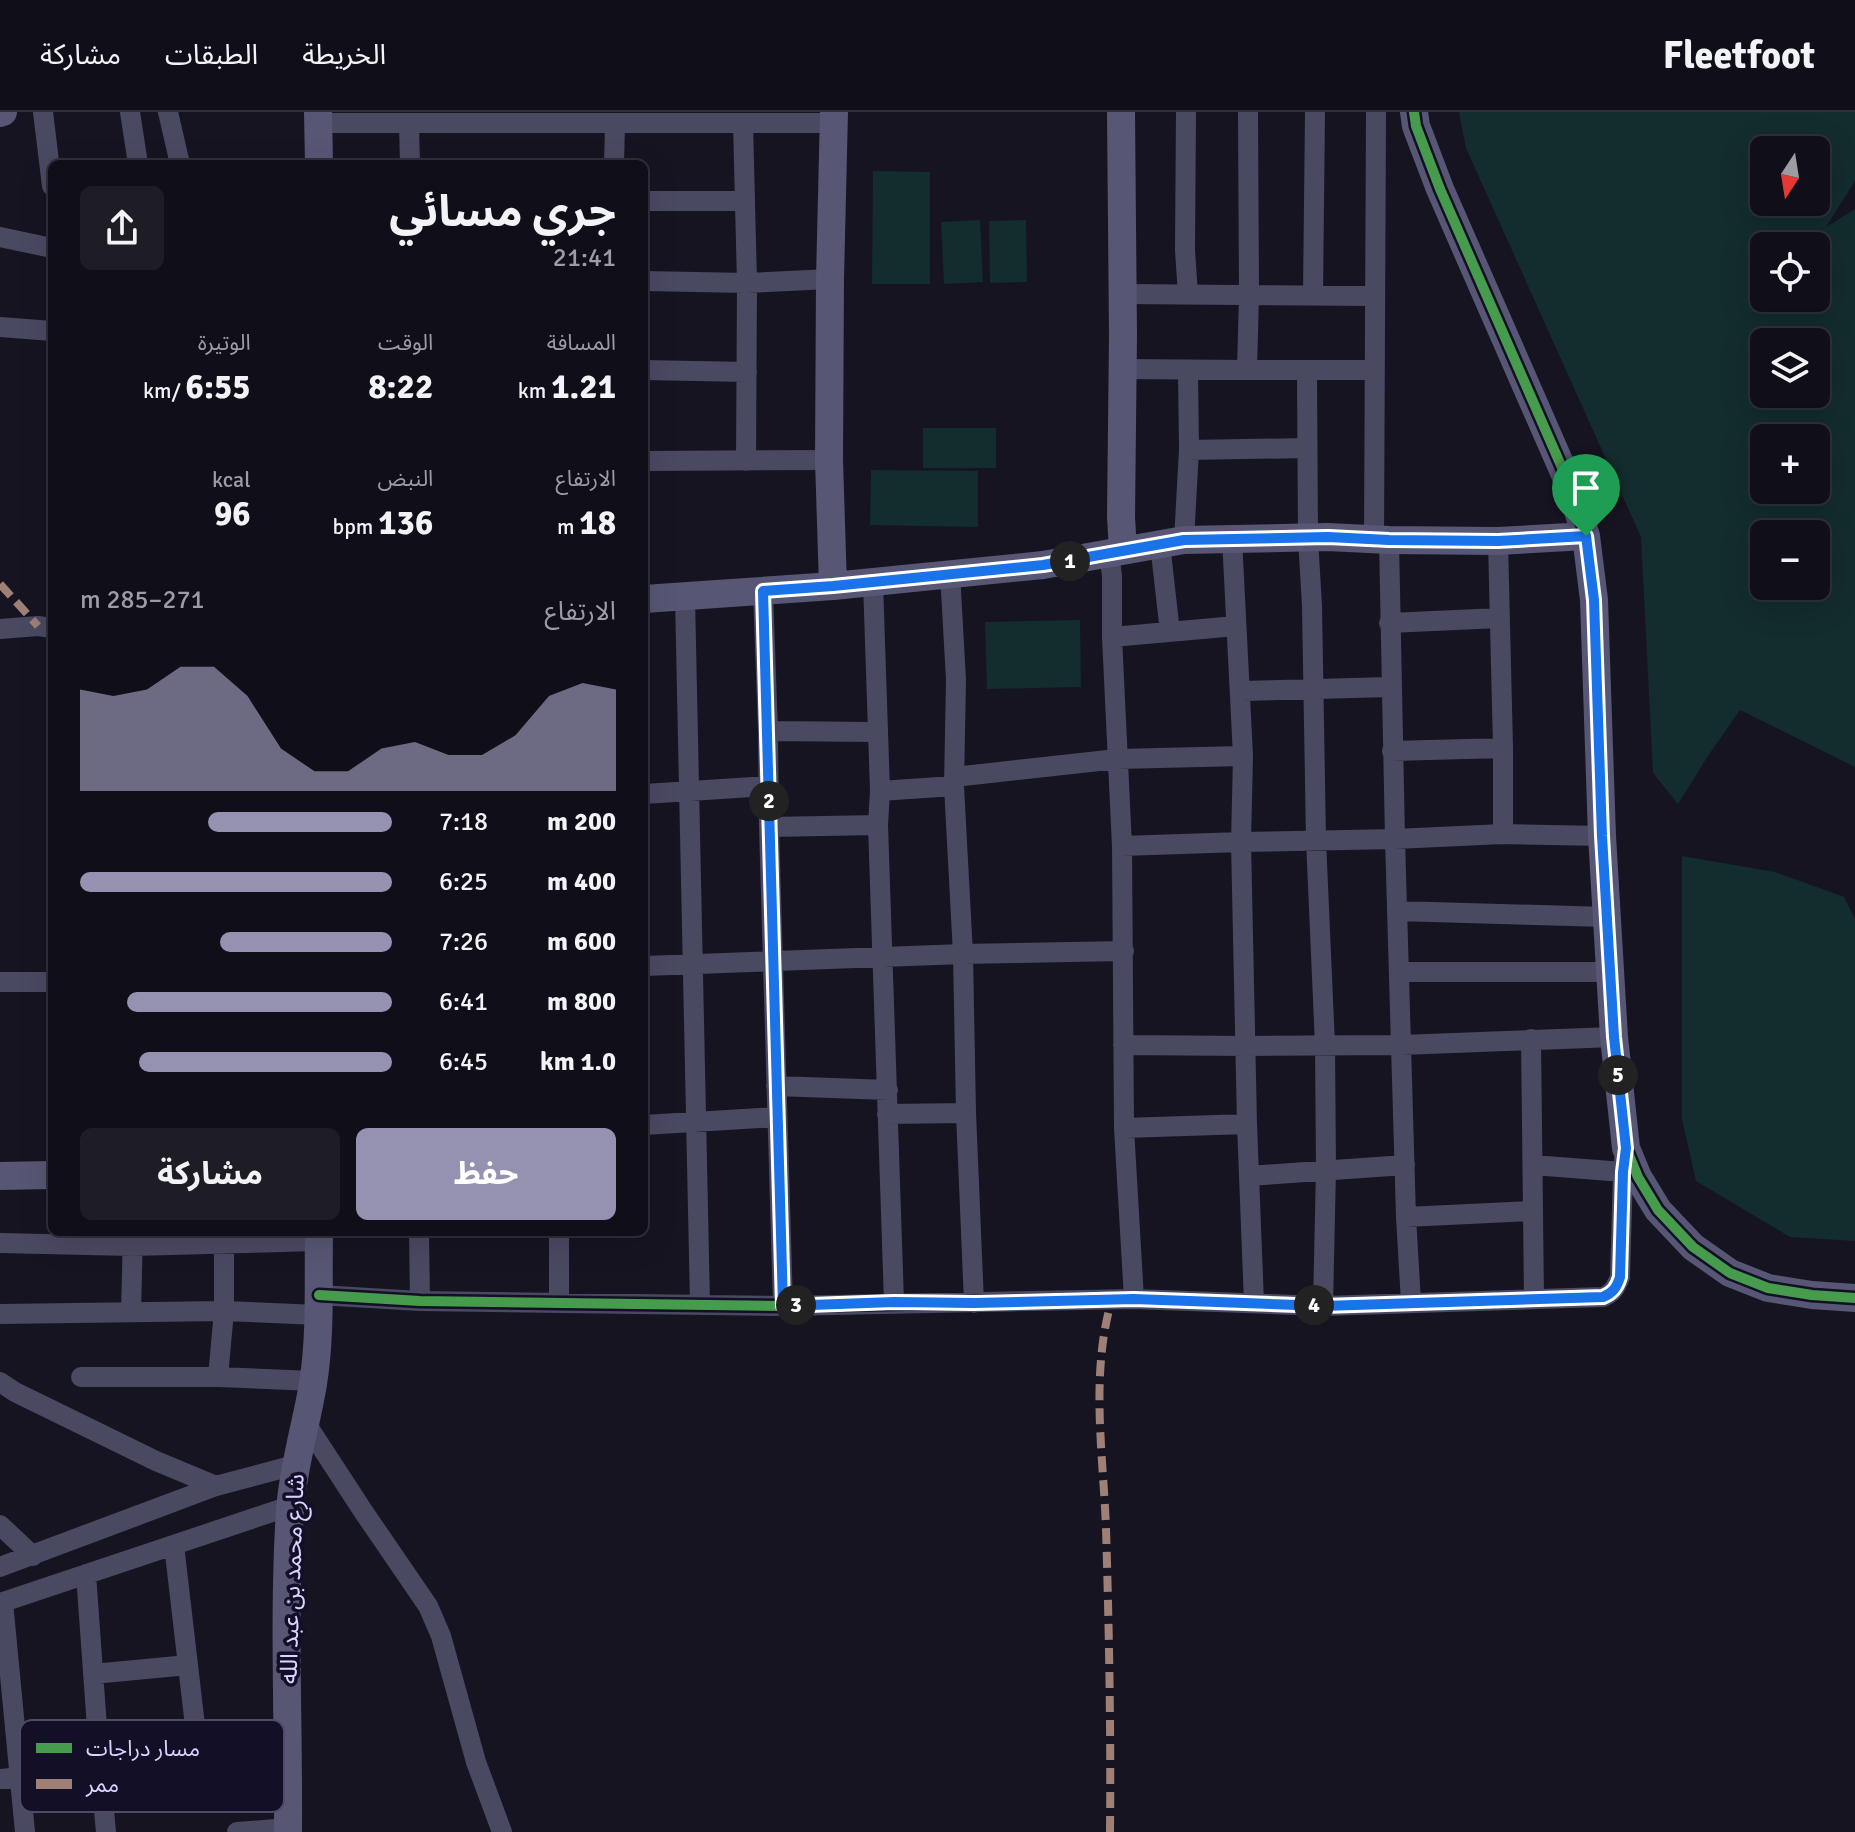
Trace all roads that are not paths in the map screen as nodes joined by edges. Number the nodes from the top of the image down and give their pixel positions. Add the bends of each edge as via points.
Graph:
1 (43, 112) edge
2 (130, 112) edge
3 (168, 112) edge
4 (1121, 112) edge
5 (1186, 112) edge
6 (1248, 112) edge
7 (1315, 112) edge
8 (1376, 112) edge
9 (1414, 112) edge
10 (516, 117) edge
11 (644, 117) edge
12 (319, 118) edge
13 (834, 118) edge
14 (743, 123) junction
15 (409, 124) junction
16 (615, 124) junction
17 (49, 160) edge
18 (137, 160) edge
19 (179, 160) edge
20 (319, 160) edge
21 (410, 160) edge
22 (614, 160) edge
23 (648, 201) edge
24 (745, 201) junction
25 (0, 237) edge
26 (48, 247) edge
27 (830, 279) junction
28 (648, 281) edge
29 (747, 283) junction
30 (1123, 294) junction
31 (1188, 295) junction
32 (1249, 295) junction
33 (1313, 295) junction
34 (1375, 296) junction
35 (0, 327) edge
36 (48, 331) edge
37 (1122, 369) junction
38 (648, 370) edge
39 (1188, 370) junction
40 (1247, 370) junction
41 (1307, 370) junction
42 (1375, 370) junction
43 (747, 372) junction
44 (1307, 448) junction
45 (1189, 450) junction
46 (829, 460) junction
47 (648, 461) edge
48 (746, 461) junction
49 (1586, 536) junction
50 (1232, 538) junction
51 (1308, 538) junction
52 (1381, 540) junction
53 (1498, 541) junction
54 (1172, 542) junction
55 (1116, 552) junction
56 (950, 573) junction
57 (873, 582) junction
58 (833, 586) junction
59 (763, 591) junction
60 (685, 597) junction
61 (648, 599) edge
62 (1500, 618) junction
63 (1389, 623) junction
64 (1236, 626) junction
65 (48, 627) edge
66 (0, 629) edge
67 (1170, 632) junction
68 (1112, 637) junction
69 (1390, 687) junction
70 (1313, 689) junction
71 (1241, 691) junction
72 (768, 731) junction
73 (877, 732) junction
74 (1503, 748) junction
75 (1392, 751) junction
76 (1243, 756) junction
77 (1117, 759) junction
78 (954, 781) junction
79 (769, 786) junction
80 (689, 791) junction
81 (880, 791) junction
82 (648, 794) edge
83 (878, 825) junction
84 (769, 827) junction
85 (1503, 834) junction
86 (1602, 836) junction
87 (1395, 839) junction
88 (1316, 840) junction
89 (1241, 842) junction
90 (1122, 846) junction
91 (1397, 911) junction
92 (1607, 917) junction
93 (1124, 951) junction
94 (963, 954) junction
95 (883, 958) junction
96 (773, 961) junction
97 (694, 965) junction
98 (648, 966) edge
99 (1399, 972) junction
100 (1610, 972) junction
101 (0, 982) edge
102 (48, 982) edge
103 (1614, 1037) junction
104 (1531, 1039) junction
105 (1123, 1045) junction
106 (1325, 1045) junction
107 (1401, 1045) junction
108 (1247, 1046) junction
109 (776, 1086) junction
110 (888, 1090) junction
111 (966, 1113) junction
112 (887, 1114) junction
113 (777, 1117) junction
114 (697, 1122) junction
115 (1247, 1124) junction
116 (648, 1125) edge
117 (1124, 1128) junction
118 (1624, 1160) junction
119 (1405, 1165) junction
120 (1533, 1165) junction
121 (1326, 1169) junction
122 (48, 1175) edge
123 (0, 1176) edge
124 (1249, 1176) junction
125 (1533, 1211) junction
126 (1406, 1217) junction
127 (319, 1236) edge
128 (419, 1236) edge
129 (559, 1236) edge
130 (224, 1238) edge
131 (133, 1239) edge
132 (0, 1243) edge
133 (1855, 1298) edge
134 (1134, 1299) junction
135 (1534, 1299) junction
136 (420, 1301) junction
137 (559, 1302) junction
138 (894, 1302) junction
139 (1411, 1302) junction
140 (974, 1303) junction
141 (1254, 1303) junction
142 (700, 1304) junction
143 (319, 1305) junction
144 (783, 1306) junction
145 (1323, 1306) junction
146 (224, 1311) junction
147 (131, 1312) junction
148 (0, 1314) edge
149 (81, 1377) dead end
150 (218, 1377) junction
151 (313, 1381) junction
152 (7, 1387) edge
153 (0, 1408) edge
154 (305, 1422) junction
155 (295, 1465) junction
156 (216, 1486) junction
157 (290, 1506) junction
158 (0, 1525) edge
159 (174, 1545) junction
160 (33, 1556) junction
161 (0, 1567) edge
162 (86, 1574) junction
163 (1, 1602) edge
164 (188, 1665) junction
165 (93, 1674) junction
166 (96, 1720) edge
167 (194, 1720) edge
168 (284, 1751) edge
169 (288, 1751) junction
170 (20, 1768) edge
171 (20, 1777) edge
172 (0, 1779) edge
173 (24, 1812) edge
174 (104, 1812) edge
175 (288, 1830) edge
176 (25, 1832) edge
177 (106, 1832) edge
178 (237, 1832) edge
179 (502, 1832) edge

1 - 17 street
2 - 18 street
3 - 19 street
4 - 30 street
5 - 31 street
6 - 32 street
7 - 33 street
8 - 34 street
9 - 49 street via 1440,189 1570,486
10 - 15 street
10 - 16 street
11 - 14 street
11 - 16 street
12 - 15 street
12 - 20 street
13 - 14 street
13 - 27 street
14 - 24 street
15 - 21 street
16 - 22 street
23 - 24 street
24 - 29 street
25 - 26 street
27 - 29 street
27 - 46 street
28 - 29 street
29 - 43 street
30 - 31 street
30 - 37 street
31 - 32 street
32 - 33 street
32 - 40 street
33 - 34 street
34 - 42 street
35 - 36 street
37 - 39 street
37 - 55 street
38 - 43 street
39 - 40 street
39 - 45 street
40 - 41 street
41 - 42 street
41 - 44 street
42 - 52 street
43 - 48 street
44 - 45 street
44 - 51 street
45 - 54 street
46 - 48 street
46 - 58 street
47 - 48 street
49 - 53 street
49 - 86 street via 1594,600
50 - 51 street
50 - 54 street
50 - 64 street
51 - 52 street
51 - 70 street
52 - 53 street
52 - 63 street
53 - 62 street
54 - 55 street
54 - 67 street
55 - 56 street
55 - 68 street
56 - 57 street
56 - 78 street
57 - 58 street
57 - 73 street
58 - 59 street
59 - 60 street
59 - 72 street
60 - 61 street
60 - 80 street
62 - 63 street
62 - 74 street
63 - 69 street
64 - 67 street
64 - 71 street
65 - 66 street
67 - 68 street
68 - 77 street
69 - 70 street
69 - 75 street
70 - 71 street
70 - 88 street
71 - 76 street
72 - 73 street
72 - 79 street
73 - 81 street
74 - 75 street
74 - 85 street
75 - 87 street
76 - 77 street
76 - 89 street
77 - 78 street
77 - 90 street
78 - 81 street
78 - 94 street
79 - 80 street
79 - 84 street
80 - 82 street
80 - 97 street
81 - 83 street
83 - 84 street
83 - 95 street
84 - 96 street
85 - 86 street
85 - 87 street
86 - 92 street
87 - 88 street
87 - 91 street
88 - 89 street
88 - 106 street
89 - 90 street
89 - 108 street
90 - 93 street
91 - 92 street
91 - 99 street
92 - 100 street
93 - 94 street
93 - 105 street
94 - 95 street
94 - 111 street
95 - 96 street
95 - 110 street
96 - 97 street
96 - 109 street
97 - 98 street
97 - 114 street
99 - 100 street
99 - 107 street
100 - 103 street
101 - 102 street
103 - 104 street
103 - 118 street
104 - 107 street
104 - 120 street
105 - 108 street
105 - 117 street
106 - 107 street
106 - 108 street
106 - 121 street
107 - 119 street
108 - 115 street
109 - 110 street
109 - 113 street
110 - 112 street
111 - 112 street
111 - 140 street
112 - 138 street
113 - 114 street
113 - 144 street
114 - 116 street
114 - 142 street
115 - 117 street
115 - 124 street
117 - 134 street
118 - 120 street
118 - 133 street via 1658,1210 1693,1247 1730,1273 1768,1288
118 - 135 street via 1617,1287 1603,1297
119 - 121 street
119 - 126 street
120 - 125 street
121 - 124 street
121 - 145 street
122 - 123 street
124 - 141 street
125 - 126 street
125 - 135 street
126 - 139 street
127 - 130 street
127 - 143 street, شارع محمد بن عبد الله
128 - 136 street
129 - 137 street
130 - 131 street
130 - 146 street
131 - 132 street
131 - 147 street
134 - 140 street
134 - 141 street
135 - 139 street
136 - 137 street
136 - 143 street
137 - 142 street
138 - 140 street
138 - 144 street
139 - 145 street
141 - 145 street
142 - 144 street
143 - 146 street
143 - 151 street, شارع محمد بن عبد الله
146 - 147 street
146 - 150 street
147 - 148 street
149 - 150 street
150 - 151 street
151 - 154 street, شارع محمد بن عبد الله
152 - 153 street
152 - 156 street
154 - 155 street, شارع محمد بن عبد الله
154 - 179 street via 428,1606
155 - 156 street
155 - 157 street, شارع محمد بن عبد الله
156 - 160 street
157 - 159 street
157 - 169 street, شارع محمد بن عبد الله
158 - 160 street
159 - 162 street
159 - 164 street
160 - 161 street
162 - 163 street
162 - 165 street
163 - 170 street
164 - 165 street
164 - 167 street
165 - 166 street
168 - 169 street
169 - 175 street, شارع محمد بن عبد الله
171 - 172 street
173 - 176 street
174 - 177 street
175 - 178 street

